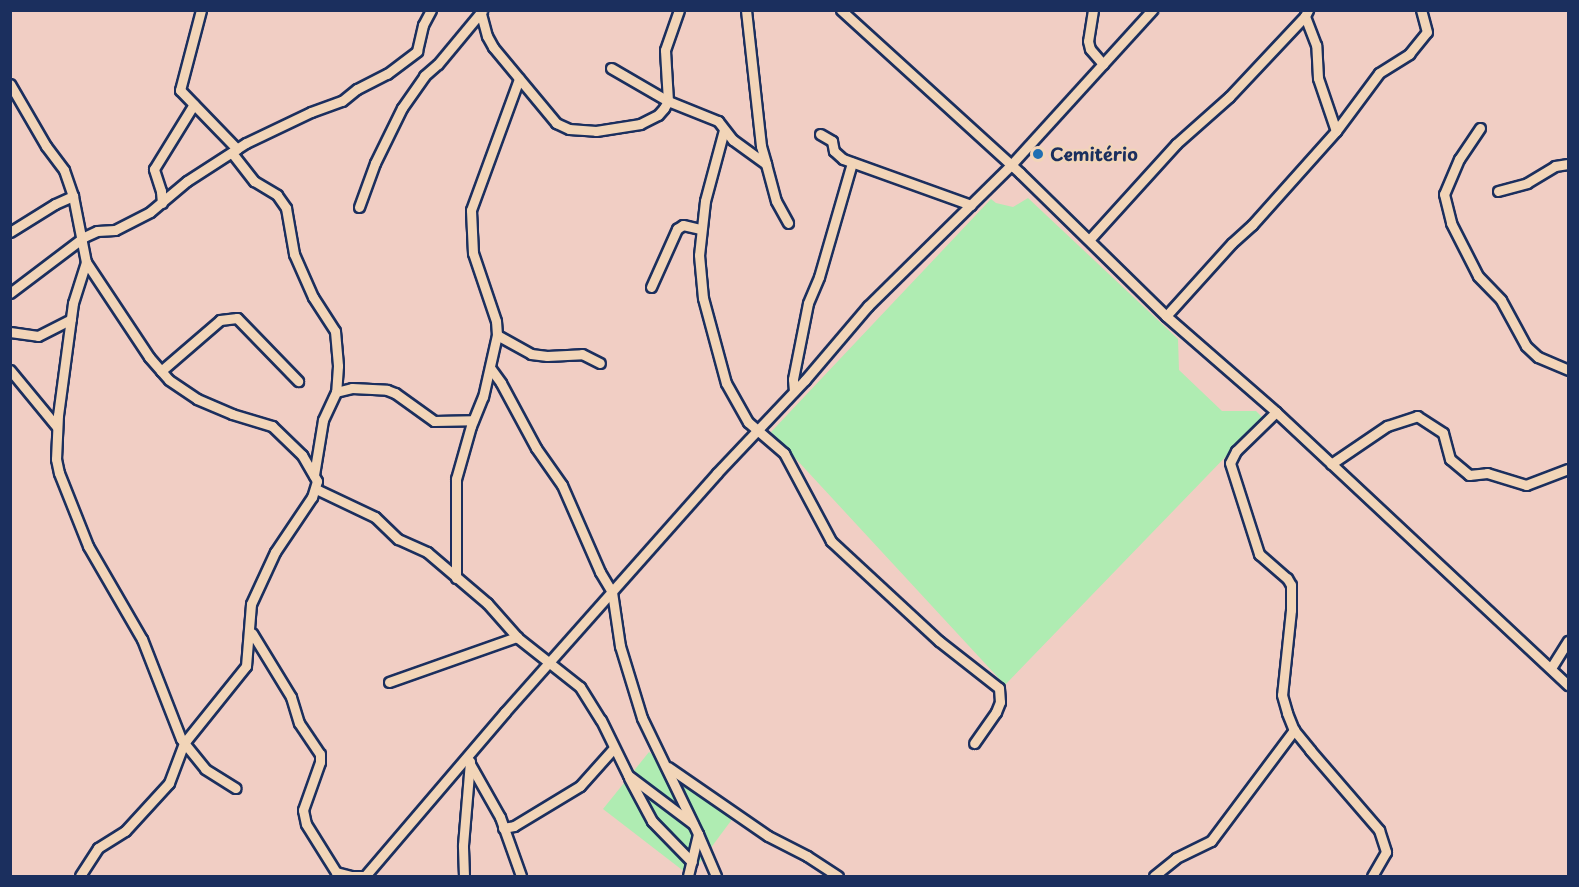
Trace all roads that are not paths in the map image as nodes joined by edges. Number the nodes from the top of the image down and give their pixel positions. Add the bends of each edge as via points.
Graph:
1 (201, 10) edge
2 (431, 10) edge
3 (679, 10) edge
4 (746, 10) edge
5 (840, 10) edge
6 (1093, 10) edge
7 (1152, 10) edge
8 (1421, 10) edge
9 (481, 11) edge
10 (1307, 13) edge
11 (1103, 64) junction
12 (611, 68) dead end
13 (519, 79) junction
14 (10, 84) edge
15 (668, 101) junction
16 (194, 104) junction
17 (1480, 128) dead end
18 (724, 130) junction
19 (1336, 131) junction
20 (820, 134) dead end
21 (235, 151) junction
22 (852, 163) junction
23 (766, 164) junction
24 (1569, 164) edge
25 (1011, 165) junction
26 (1498, 191) dead end
27 (73, 196) junction
28 (162, 203) junction
29 (971, 205) junction
30 (359, 207) dead end
31 (788, 223) dead end
32 (700, 229) junction
33 (10, 232) edge
34 (1089, 240) junction
35 (81, 241) junction
36 (87, 262) junction
37 (651, 287) dead end
38 (10, 293) edge
39 (1166, 316) junction
40 (71, 319) junction
41 (10, 332) edge
42 (497, 335) junction
43 (600, 363) dead end
44 (491, 369) junction
45 (10, 370) edge
46 (1568, 370) edge
47 (161, 371) junction
48 (298, 381) dead end
49 (794, 391) junction
50 (336, 392) junction
51 (1276, 412) junction
52 (473, 420) junction
53 (57, 427) junction
54 (756, 431) junction
55 (1331, 464) junction
56 (1569, 469) edge
57 (314, 475) junction
58 (316, 489) junction
59 (456, 578) junction
60 (612, 592) junction
61 (251, 631) junction
62 (517, 637) junction
63 (1569, 641) edge
64 (551, 663) junction
65 (1551, 668) junction
66 (389, 682) dead end
67 (1569, 685) edge
68 (1294, 730) junction
69 (974, 742) dead end
70 (184, 744) junction
71 (613, 749) junction
72 (471, 753) junction
73 (471, 764) junction
74 (664, 764) junction
75 (628, 775) junction
76 (235, 789) dead end
77 (693, 824) junction
78 (503, 828) junction
79 (698, 834) junction
80 (692, 862) junction
81 (80, 876) edge
82 (352, 876) edge
83 (365, 876) edge
84 (464, 876) edge
85 (521, 876) edge
86 (688, 876) edge
87 (716, 876) edge
88 (838, 876) edge
89 (1154, 876) edge
90 (1372, 876) edge

1 - 16 street via 181,85 182,94
2 - 21 street via 414,55 342,101 265,133
3 - 15 street via 665,50
4 - 23 street
5 - 25 street
6 - 11 street via 1088,41
7 - 11 street
8 - 19 street via 1427,32 1408,54 1379,73
9 - 13 street via 487,36
9 - 30 street via 424,76 402,108
10 - 19 street via 1316,45 1320,86
10 - 34 street via 1229,97 1176,144
11 - 25 street
12 - 15 street
13 - 15 street via 528,85 556,123 580,131 640,124 658,115
13 - 42 street via 471,210 473,253
14 - 27 street via 64,170
15 - 18 street via 718,121
16 - 21 street
16 - 28 street via 153,169
17 - 46 street via 1444,194 1451,223 1478,276 1501,300 1526,346 1538,357
18 - 23 street
18 - 32 street
19 - 39 street
20 - 22 street via 832,141 838,156
21 - 28 street via 187,181
21 - 50 street via 254,181 277,195 286,208 294,254 313,297 335,331
22 - 29 street
22 - 49 street via 808,303
23 - 31 street via 776,201
24 - 26 street via 1555,166 1527,183
25 - 29 street
25 - 34 street
27 - 33 street
27 - 35 street
28 - 35 street via 125,226 90,233
29 - 49 street via 868,306
32 - 37 street via 683,225 677,230
32 - 54 street via 699,276 717,352 726,383
34 - 39 street
35 - 36 street
35 - 38 street
36 - 40 street
36 - 47 street
39 - 51 street
40 - 41 street via 45,334
40 - 53 street
42 - 43 street via 531,354 582,354
42 - 44 street
44 - 52 street
44 - 60 street via 536,448 562,484
45 - 53 street
47 - 48 street via 220,320 237,318
47 - 57 street via 197,399 272,426 302,455
49 - 54 street
50 - 52 street via 352,388 387,390 434,421
50 - 57 street via 323,420
51 - 55 street
51 - 68 street via 1236,451 1230,463 1259,554 1291,585 1282,695
52 - 59 street via 456,478
53 - 70 street via 56,459 76,521 138,631
54 - 60 street
54 - 69 street via 784,453 831,542 939,641 999,688 996,712
55 - 56 street via 1388,426 1417,416 1443,433 1450,459 1469,475 1487,473 1526,485
55 - 65 street
57 - 58 street
58 - 59 street via 375,517 398,539 427,552
58 - 61 street via 265,573 251,604
59 - 62 street via 487,603
60 - 64 street
60 - 74 street via 620,646 632,686
61 - 70 street via 246,666
61 - 82 street via 291,697 299,723 320,754 303,810 306,824 336,872
62 - 64 street
62 - 66 street
63 - 65 street
64 - 71 street via 580,687 601,720
64 - 72 street
65 - 67 street
68 - 89 street via 1211,841 1176,858
68 - 90 street via 1379,830 1386,852
70 - 76 street via 205,769
70 - 81 street via 169,783 125,831 98,848
71 - 75 street
71 - 78 street via 571,793 514,826
72 - 73 street
72 - 83 street
73 - 78 street
73 - 84 street
74 - 77 street
74 - 88 street via 768,836
75 - 77 street
75 - 80 street via 652,821
77 - 79 street
78 - 85 street
79 - 80 street
79 - 87 street
80 - 86 street
82 - 83 street

